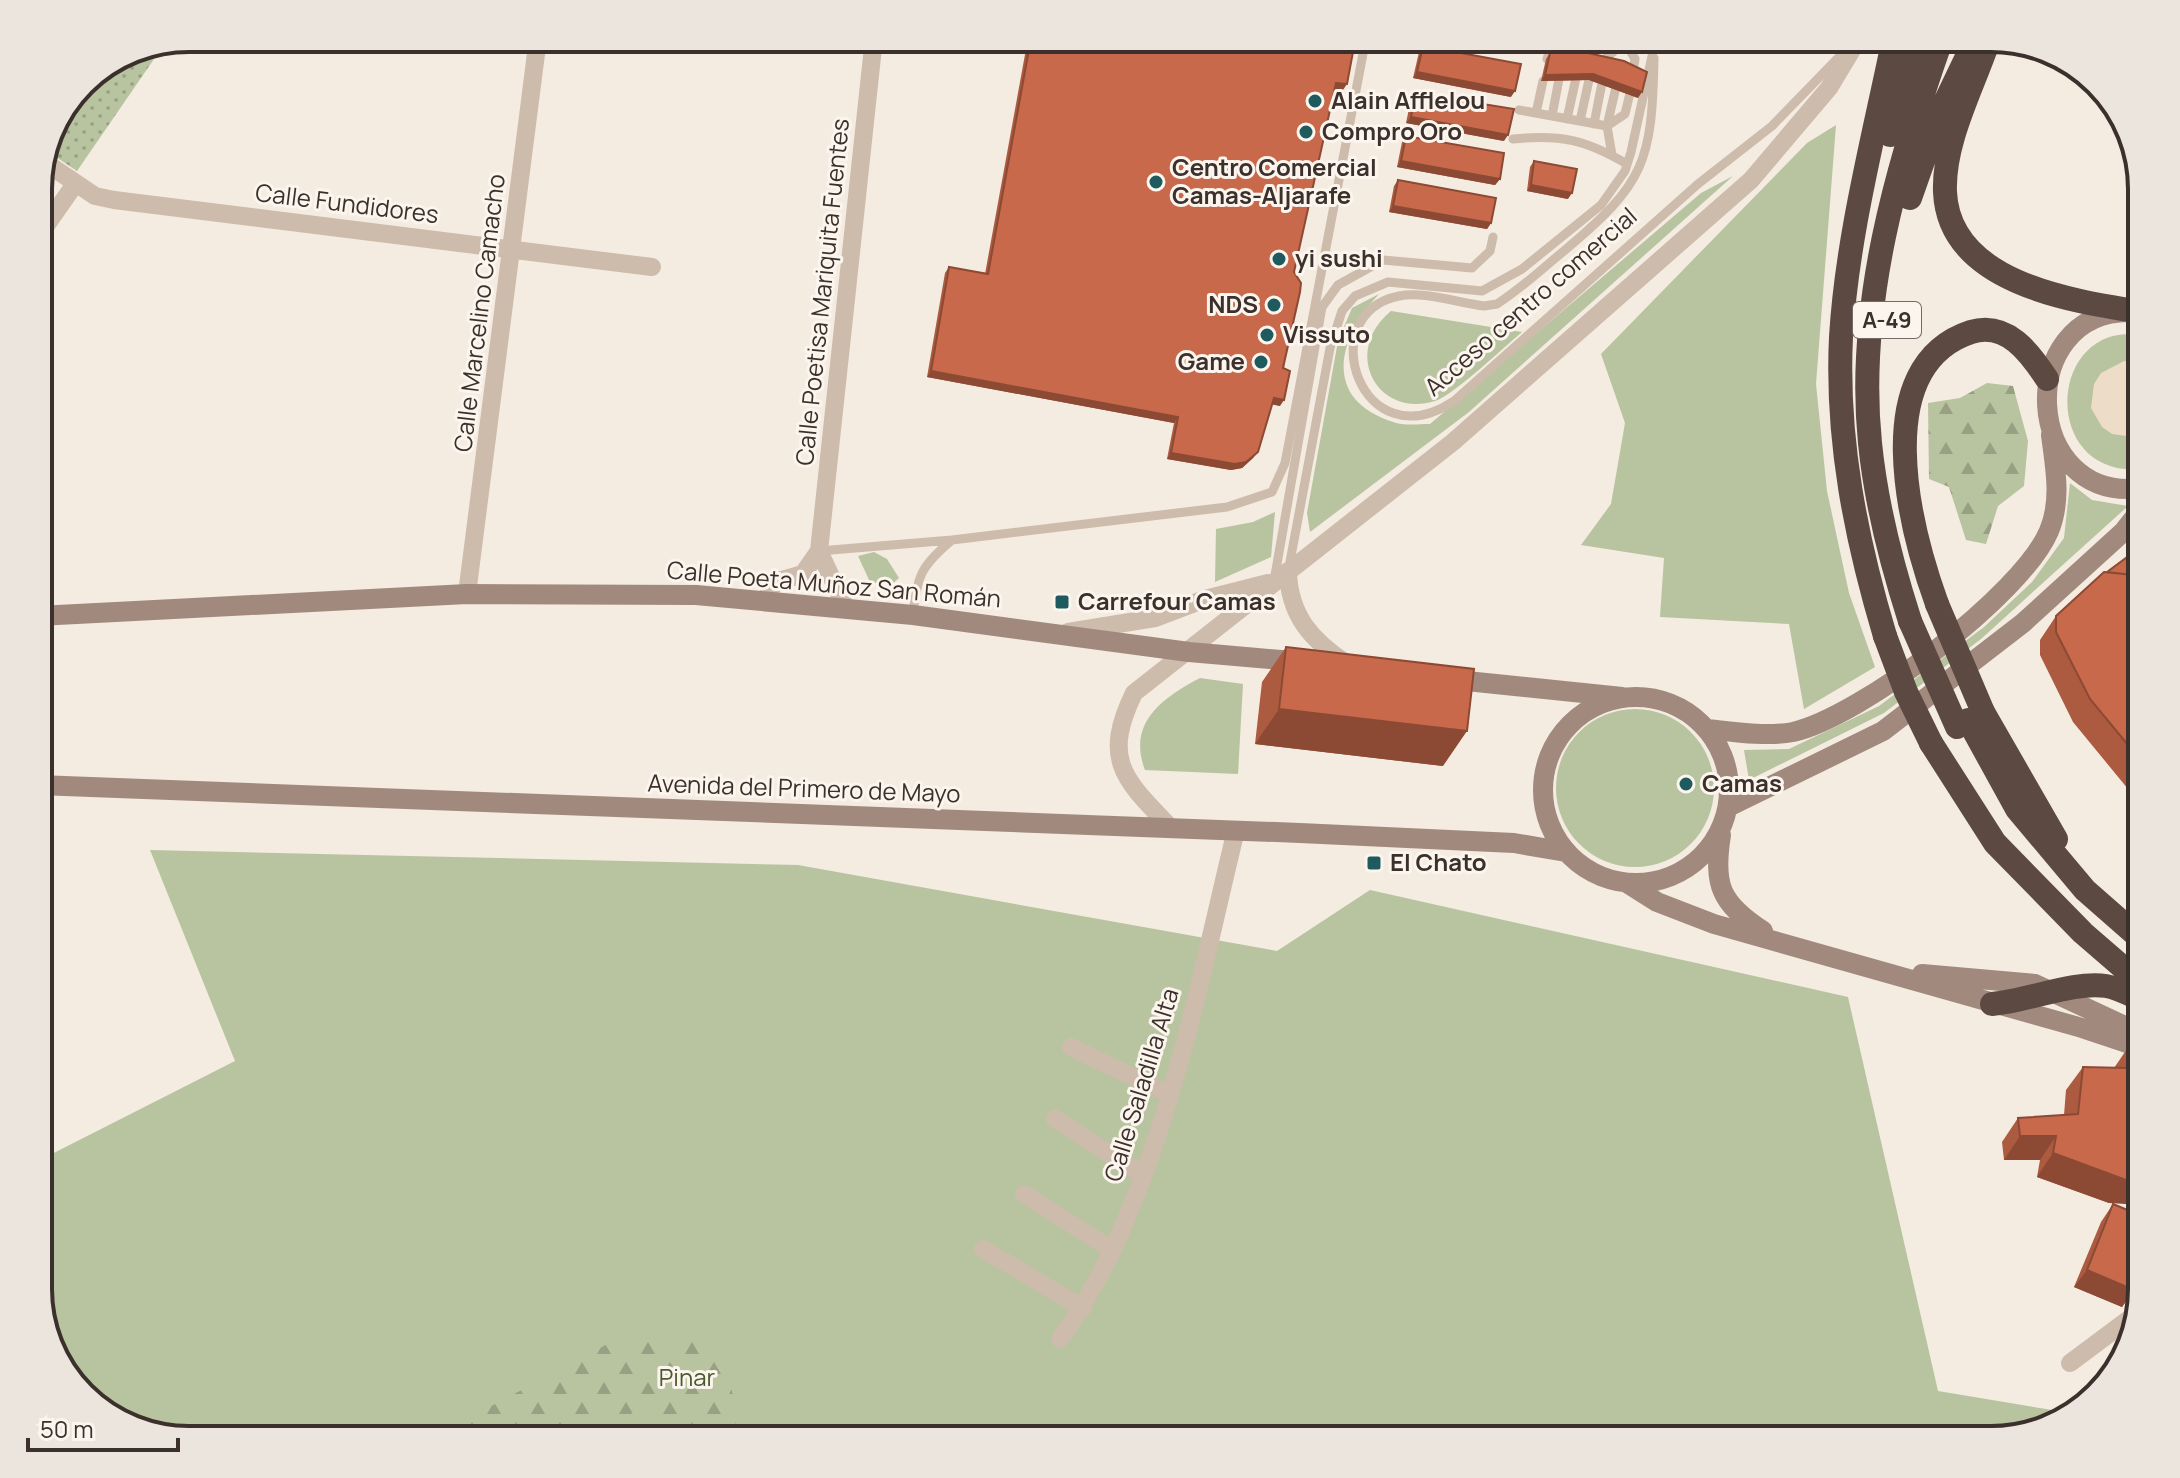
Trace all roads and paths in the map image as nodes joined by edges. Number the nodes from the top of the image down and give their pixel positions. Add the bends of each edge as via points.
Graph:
1 (536, 52) edge
2 (872, 52) edge
3 (1363, 52) edge
4 (1550, 52) edge
5 (1561, 52) edge
6 (1594, 52) edge
7 (1612, 52) edge
8 (1622, 52) edge
9 (1631, 52) edge
10 (1655, 52) edge
11 (1844, 52) edge
12 (1850, 52) edge
13 (1891, 52) edge
14 (1913, 52) edge
15 (1937, 52) edge
16 (1969, 52) edge
17 (1984, 52) edge
18 (1987, 52) edge
19 (1563, 58) edge
20 (1654, 58) junction
21 (1547, 59) edge
22 (1593, 61) edge
23 (1606, 64) edge
24 (1979, 66) junction
25 (1619, 67) edge
26 (1633, 73) edge
27 (1576, 78) edge
28 (1559, 79) edge
29 (1589, 80) edge
30 (1543, 81) edge
31 (1602, 83) edge
32 (1616, 87) edge
33 (1630, 93) edge
34 (1519, 110) dead end
35 (1536, 113) junction
36 (1552, 116) junction
37 (1567, 119) junction
38 (1580, 121) junction
39 (1594, 124) junction
40 (1607, 126) junction
41 (1513, 139) dead end
42 (1612, 155) junction
43 (1627, 164) junction
44 (54, 169) edge
45 (75, 184) junction
46 (52, 217) edge
47 (1493, 237) dead end
48 (513, 249) junction
49 (652, 267) dead end
50 (2128, 310) edge
51 (2128, 312) edge
52 (1841, 335) junction
53 (2047, 379) junction
54 (2051, 435) junction
55 (2128, 487) edge
56 (2128, 526) edge
57 (952, 540) junction
58 (819, 551) junction
59 (1281, 576) junction
60 (467, 594) junction
61 (765, 600) junction
62 (846, 608) junction
63 (1922, 613) junction
64 (52, 615) edge
65 (913, 615) junction
66 (1057, 634) junction
67 (1189, 652) junction
68 (1361, 668) joint
69 (1429, 677) edge
70 (1622, 697) junction
71 (1969, 720) junction
72 (1707, 729) junction
73 (52, 786) edge
74 (1725, 817) junction
75 (1171, 828) junction
76 (1236, 830) junction
77 (1566, 852) junction
78 (1627, 883) junction
79 (2085, 890) junction
80 (2128, 928) edge
81 (1780, 942) junction
82 (1876, 969) junction
83 (2128, 972) edge
84 (2053, 993) junction
85 (2128, 994) edge
86 (1992, 1004) junction
87 (2128, 1028) edge
88 (2128, 1042) edge
89 (1071, 1047) dead end
90 (1170, 1095) junction
91 (1055, 1119) dead end
92 (1143, 1175) junction
93 (1024, 1194) dead end
94 (983, 1249) dead end
95 (1111, 1249) junction
96 (1083, 1308) junction
97 (2123, 1323) edge
98 (1060, 1339) dead end
99 (2070, 1363) dead end

1 - 48 street, Calle Marcelino Camacho
2 - 58 street, Calle Poetisa Mariquita Fuentes
3 - 57 lane via 1285,463 1272,492 1227,507
4 - 21 lane
5 - 19 lane
6 - 22 lane
7 - 23 lane
8 - 25 lane
9 - 26 lane
10 - 20 lane
11 - 20 lane, Acceso centro comercial via 1772,126 1698,184 1454,401 1423,417 1374,403 1357,380 1352,357 1355,335 1378,304 1400,295 1497,304 1621,200 1643,160 1653,105
12 - 59 street via 1829,88 1751,180 1453,442
13 - 52 highway, A-49
14 - 52 highway via 1876,187 1854,306
15 - 63 highway via 1894,197 1877,281 1869,366 1870,441 1887,551
16 - 63 highway, A-49 via 1916,175 1887,325 1886,444 1895,510
17 - 24 highway
18 - 24 highway
20 - 43 lane
24 - 50 highway via 1962,111 1945,191 1950,223 1962,244 1980,262 2069,301
27 - 37 lane
28 - 36 lane
29 - 38 lane
30 - 35 lane
31 - 39 lane
32 - 40 lane
33 - 40 lane via 1625,114
34 - 35 lane
35 - 36 lane
36 - 37 lane
37 - 38 lane
38 - 39 lane
39 - 40 lane
40 - 42 lane
41 - 42 lane via 1551,135 1593,144
42 - 43 lane
43 - 59 lane via 1601,205 1500,283 1482,291 1388,282 1355,296 1342,311
44 - 45 street, Calle Fundidores
45 - 46 street
45 - 48 street, Calle Fundidores via 114,200
47 - 59 lane via 1490,251 1472,268 1383,260 1338,285 1322,307
48 - 49 street, Calle Fundidores
48 - 60 street, Calle Marcelino Camacho
51 - 53 main road via 2096,320 2074,334
52 - 83 highway, A-49, bridge via 1850,496 1862,557 1906,692 1931,743 1995,843
53 - 54 main road
53 - 63 highway via 2013,337 1979,330 1937,352 1919,372 1908,403 1905,445 1925,572
54 - 55 main road via 2082,474 2105,485
54 - 72 main road via 2058,486 2048,533 2020,574 1968,624 1864,701 1793,732
56 - 74 main road via 2023,623 1883,731
57 - 58 lane
57 - 65 lane via 927,560 916,583
58 - 61 street via 803,574 775,582
58 - 62 street
59 - 66 street via 1155,618
59 - 67 street
59 - 68 street via 1303,624 1327,651
60 - 61 main road, Calle Poeta Muñoz San Román
60 - 64 main road, Calle Poeta Muñoz San Román
61 - 62 main road, Calle Poeta Muñoz San Román
62 - 65 main road, Calle Poeta Muñoz San Román
63 - 71 highway, A-49
65 - 66 main road, Calle Poeta Muñoz San Román
66 - 67 main road, Calle Poeta Muñoz San Román
67 - 68 main road, Calle Poeta Muñoz San Román
67 - 75 street via 1134,693 1119,736 1119,761 1127,783
69 - 70 main road
70 - 72 main road via 1669,702
70 - 77 main road via 1578,717 1549,755 1543,782 1545,810
71 - 79 highway
71 - 79 highway, A-49 via 2017,809
72 - 74 main road via 1724,758 1729,782
73 - 75 main road, Avenida del Primero de Mayo
74 - 78 main road via 1714,841 1691,866 1660,880
74 - 81 main road via 1717,876 1727,902
75 - 76 main road, Avenida del Primero de Mayo
76 - 77 main road, Avenida del Primero de Mayo via 1514,843
76 - 90 street, Calle Saladilla Alta
77 - 78 main road via 1590,871
78 - 81 main road via 1692,916
79 - 80 highway, A-49
81 - 82 main road
82 - 84 main road via 2035,984
82 - 86 main road
84 - 85 highway via 2085,985
84 - 86 highway
84 - 87 main road
86 - 88 main road
89 - 90 street
90 - 92 street, Calle Saladilla Alta
91 - 92 street
92 - 95 street, Calle Saladilla Alta
93 - 95 street
94 - 96 street
95 - 96 street, Calle Saladilla Alta
96 - 98 street, Calle Saladilla Alta
97 - 99 street

